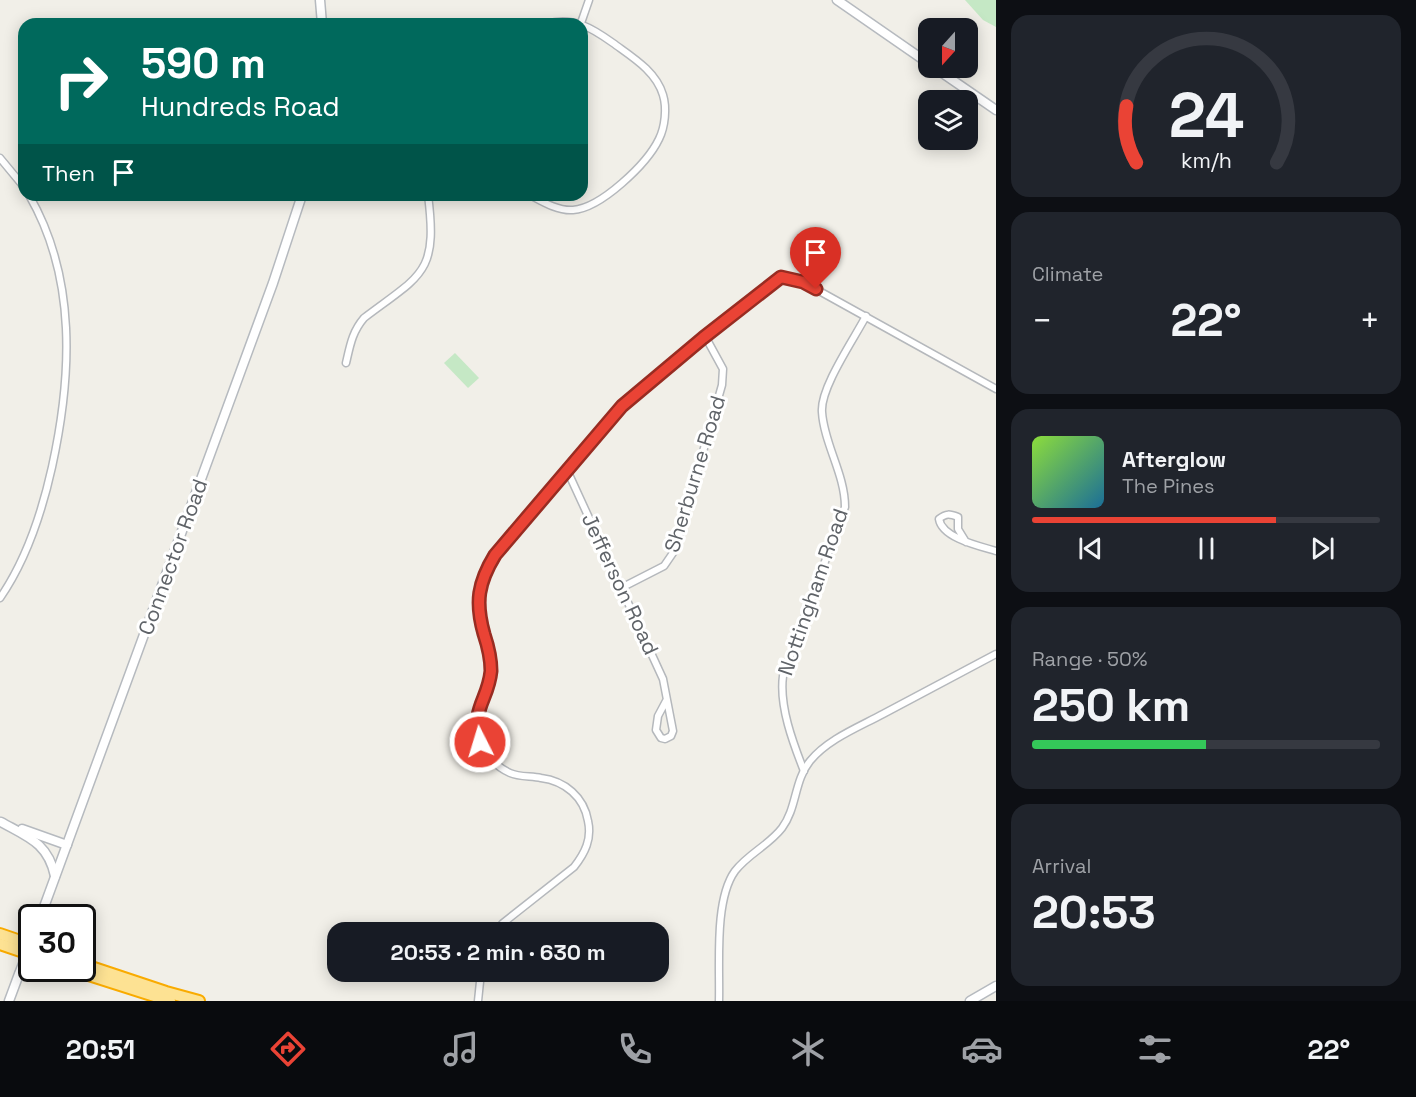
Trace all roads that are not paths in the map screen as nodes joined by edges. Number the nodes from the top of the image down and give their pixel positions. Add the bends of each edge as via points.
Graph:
1 (320, 0) edge
2 (589, 0) edge
3 (837, 0) edge
4 (322, 18) edge
5 (583, 18) edge
6 (588, 27) edge
7 (918, 56) edge
8 (950, 78) edge
9 (996, 110) edge
10 (0, 158) edge
11 (18, 180) edge
12 (32, 201) edge
13 (300, 201) edge
14 (429, 201) edge
15 (543, 201) edge
16 (866, 316) junction
17 (705, 336) junction
18 (346, 363) dead end
19 (996, 389) edge
20 (567, 470) junction
21 (966, 542) junction
22 (996, 551) edge
23 (621, 588) junction
24 (0, 598) edge
25 (996, 654) edge
26 (666, 701) junction
27 (804, 771) junction
28 (1, 822) edge
29 (67, 845) junction
30 (55, 877) junction
31 (45, 904) edge
32 (504, 922) edge
33 (0, 934) edge
34 (18, 939) edge
35 (0, 944) edge
36 (18, 950) edge
37 (96, 969) edge
38 (18, 977) edge
39 (96, 977) edge
40 (480, 982) edge
41 (996, 986) edge
42 (9, 1001) edge
43 (170, 1001) edge
44 (199, 1001) edge
45 (478, 1001) edge
46 (719, 1001) edge
47 (970, 1001) edge

1 - 4 street
2 - 5 street
3 - 7 street
6 - 15 street via 645,67 656,80 665,109 660,137 620,185 587,207 571,210
8 - 9 street
10 - 11 street
12 - 24 street via 52,244 58,272 67,369 63,412 42,505 17,571
13 - 29 street, Connector Road
14 - 18 street via 432,239 427,262 417,277 364,318 352,336
16 - 17 street via 803,282 781,277
16 - 19 street
16 - 27 street, Nottingham Road via 823,398 823,419 845,507 782,685 790,733
17 - 20 street via 633,395
17 - 23 street, Sherburne Road via 723,369 722,385 675,550 664,566
20 - 23 street, Jefferson Road
20 - 32 street via 495,555 482,582 478,611 491,670 476,728 487,755 498,766 511,774 555,781 579,798 590,826 588,841 574,867
21 - 21 street via 958,529 958,517 951,514 939,519 945,531
21 - 22 street
23 - 26 street, Jefferson Road via 663,679
25 - 27 street via 845,735 820,751
26 - 26 street, Jefferson Road via 656,722 656,730 665,739 673,731
27 - 46 street via 789,818 746,859 728,883 721,912
28 - 29 street
28 - 30 street via 39,843 48,854
29 - 30 street, Connector Road
30 - 31 street, Connector Road
33 - 34 highway
35 - 36 highway
37 - 44 highway
38 - 42 street, bridge
39 - 43 highway
40 - 45 street
41 - 47 street

